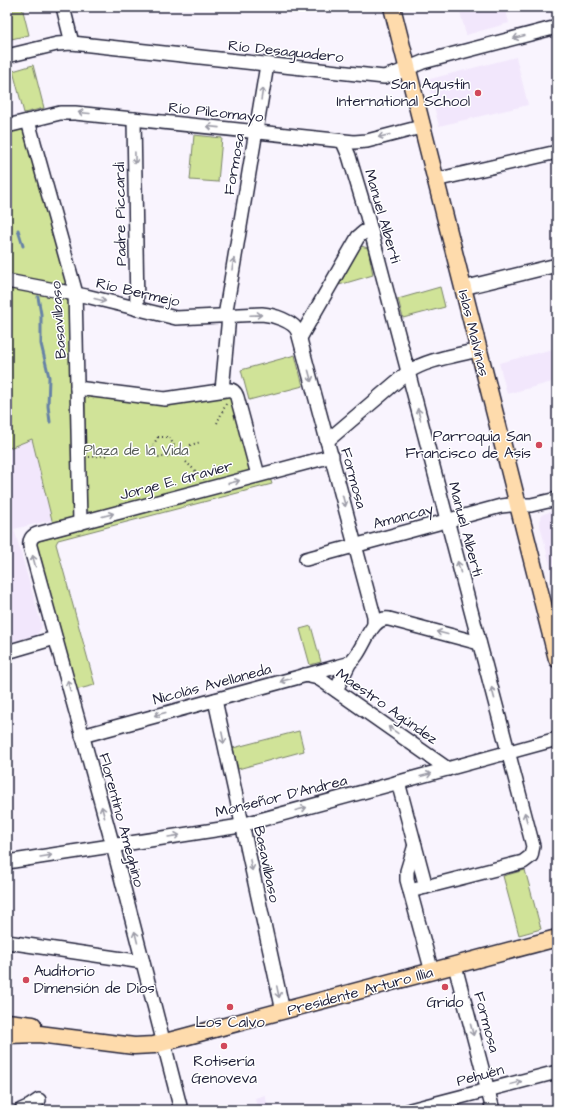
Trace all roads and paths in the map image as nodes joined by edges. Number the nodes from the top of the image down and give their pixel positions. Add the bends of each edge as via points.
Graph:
1 (63, 7) edge
2 (389, 7) edge
3 (557, 28) edge
4 (72, 43) junction
5 (7, 56) edge
6 (267, 65) junction
7 (407, 69) junction
8 (134, 119) junction
9 (28, 121) junction
10 (7, 126) edge
11 (422, 126) junction
12 (256, 132) junction
13 (343, 142) junction
14 (557, 152) edge
15 (435, 180) junction
16 (371, 230) junction
17 (557, 265) edge
18 (7, 281) edge
19 (463, 288) junction
20 (75, 294) junction
21 (137, 309) junction
22 (227, 316) junction
23 (300, 338) junction
24 (478, 350) junction
25 (408, 372) junction
26 (77, 388) junction
27 (226, 393) junction
28 (217, 423) dead end
29 (328, 441) junction
30 (201, 442) dead end
31 (190, 446) dead end
32 (109, 455) dead end
33 (332, 456) junction
34 (86, 457) dead end
35 (157, 457) joint
36 (186, 462) dead end
37 (258, 475) junction
38 (206, 482) dead end
39 (557, 499) edge
40 (518, 504) junction
41 (447, 521) junction
42 (80, 523) junction
43 (31, 539) joint
44 (355, 545) junction
45 (306, 558) dead end
46 (374, 626) junction
47 (553, 627) edge
48 (55, 638) junction
49 (479, 643) junction
50 (7, 652) edge
51 (556, 653) edge
52 (350, 662) junction
53 (305, 675) junction
54 (336, 690) junction
55 (215, 700) junction
56 (82, 736) junction
57 (557, 739) edge
58 (509, 752) junction
59 (448, 769) junction
60 (398, 782) junction
61 (242, 825) junction
62 (415, 845) junction
63 (113, 846) junction
64 (7, 862) edge
65 (426, 887) junction
66 (410, 891) junction
67 (557, 938) edge
68 (7, 942) edge
69 (143, 962) junction
70 (455, 966) junction
71 (432, 972) junction
72 (282, 1011) junction
73 (7, 1022) edge
74 (7, 1035) edge
75 (164, 1043) junction
76 (557, 1072) edge
77 (488, 1090) junction
78 (39, 1100) dead end
79 (21, 1110) edge
80 (180, 1110) edge
81 (410, 1110) edge
82 (494, 1110) edge

1 - 4 street
2 - 7 main road, Islas Malvinas
3 -> 7 street, Río Desaguadero
4 - 5 street, Río Desaguadero
4 - 6 street, Río Desaguadero
6 - 7 street, Río Desaguadero via 378,77 390,76
12 -> 6 street, Formosa
7 - 11 main road, Islas Malvinas
8 -> 9 street, Río Pilcomayo via 70,112
12 -> 8 street, Río Pilcomayo
8 -> 21 street, Padre Piccardi
9 - 10 street, Río Pilcomayo
9 - 20 street, Basavilbaso
11 -> 13 street, Río Pilcomayo via 367,141
11 - 15 main road, Islas Malvinas
12 - 13 street, Río Pilcomayo
22 -> 12 street, Formosa
13 - 16 street, Manuel Alberti
14 - 15 street
15 - 19 main road, Islas Malvinas
16 - 23 street via 358,237
16 - 25 street, Manuel Alberti
17 - 19 street
18 - 20 street, Río Bermejo
19 - 24 main road, Islas Malvinas
20 -> 21 street, Río Bermejo
20 - 26 street, Basavilbaso
21 - 22 street, Río Bermejo via 176,318
22 -> 23 street, Río Bermejo via 262,314 274,317 294,326
22 - 27 street, Formosa
23 -> 29 street, Formosa
24 - 25 street via 427,363
24 - 40 main road, Islas Malvinas
25 - 29 street
41 -> 25 street, Manuel Alberti
26 - 27 street via 165,399
26 - 42 street, Basavilbaso
27 - 28 path
27 - 37 street via 232,390 237,395
29 - 33 street, Formosa
30 - 31 path
32 - 34 path
33 - 37 street, Jorge E. Gravier
33 -> 44 street, Formosa
35 - 35 path via 169,457 174,448 169,437 158,437 152,447
36 - 38 path
42 -> 37 street, Jorge E. Gravier
39 - 40 street, Amancay via 531,505
40 - 41 street, Amancay via 501,506
40 - 47 main road, Islas Malvinas
41 - 44 street, Amancay
49 -> 41 street, Manuel Alberti
42 - 43 street, Jorge E. Gravier via 37,534
48 -> 43 street, Florentino Ameghino via 30,546
44 - 45 street, Amancay
44 - 46 street, Formosa via 374,616
49 -> 46 street via 387,619 379,621
46 - 52 street
47 - 51 main road, Islas Malvinas
48 - 50 street
56 -> 48 street, Florentino Ameghino
58 -> 49 street, Manuel Alberti
52 - 53 street, Nicolás Avellaneda
52 - 54 street
53 - 54 street, Maestro Agúndez via 318,678
53 -> 55 street, Nicolás Avellaneda
59 -> 54 street, Maestro Agúndez
55 -> 56 street, Nicolás Avellaneda
55 -> 61 street, Basavilbaso
63 -> 56 street, Florentino Ameghino
57 - 58 street, Monseñor D'Andrea
58 - 59 street, Monseñor D'Andrea
65 -> 58 street, Manuel Alberti via 520,863 531,856 533,843
60 -> 59 street, Monseñor D'Andrea
61 -> 60 street, Monseñor D'Andrea
60 - 62 street
63 -> 61 street, Monseñor D'Andrea
61 -> 72 street, Basavilbaso
62 - 65 street
62 - 66 street via 407,874
64 -> 63 street, Monseñor D'Andrea
69 -> 63 street, Florentino Ameghino
65 - 66 street
66 - 71 street
67 - 70 main road, Presidente Arturo Illia
68 - 69 street
69 - 75 street, Florentino Ameghino
70 - 71 main road, Presidente Arturo Illia
70 -> 77 street, Formosa
71 - 72 main road, Presidente Arturo Illia
72 - 75 main road, Presidente Arturo Illia
73 - 75 main road, Presidente Arturo Illia
74 - 75 main road, Presidente Arturo Illia via 38,1034 137,1046
75 - 80 street, Florentino Ameghino
77 -> 76 street, Pehuén
77 - 81 street, Pehuén
77 - 82 street, Formosa
78 - 79 street

